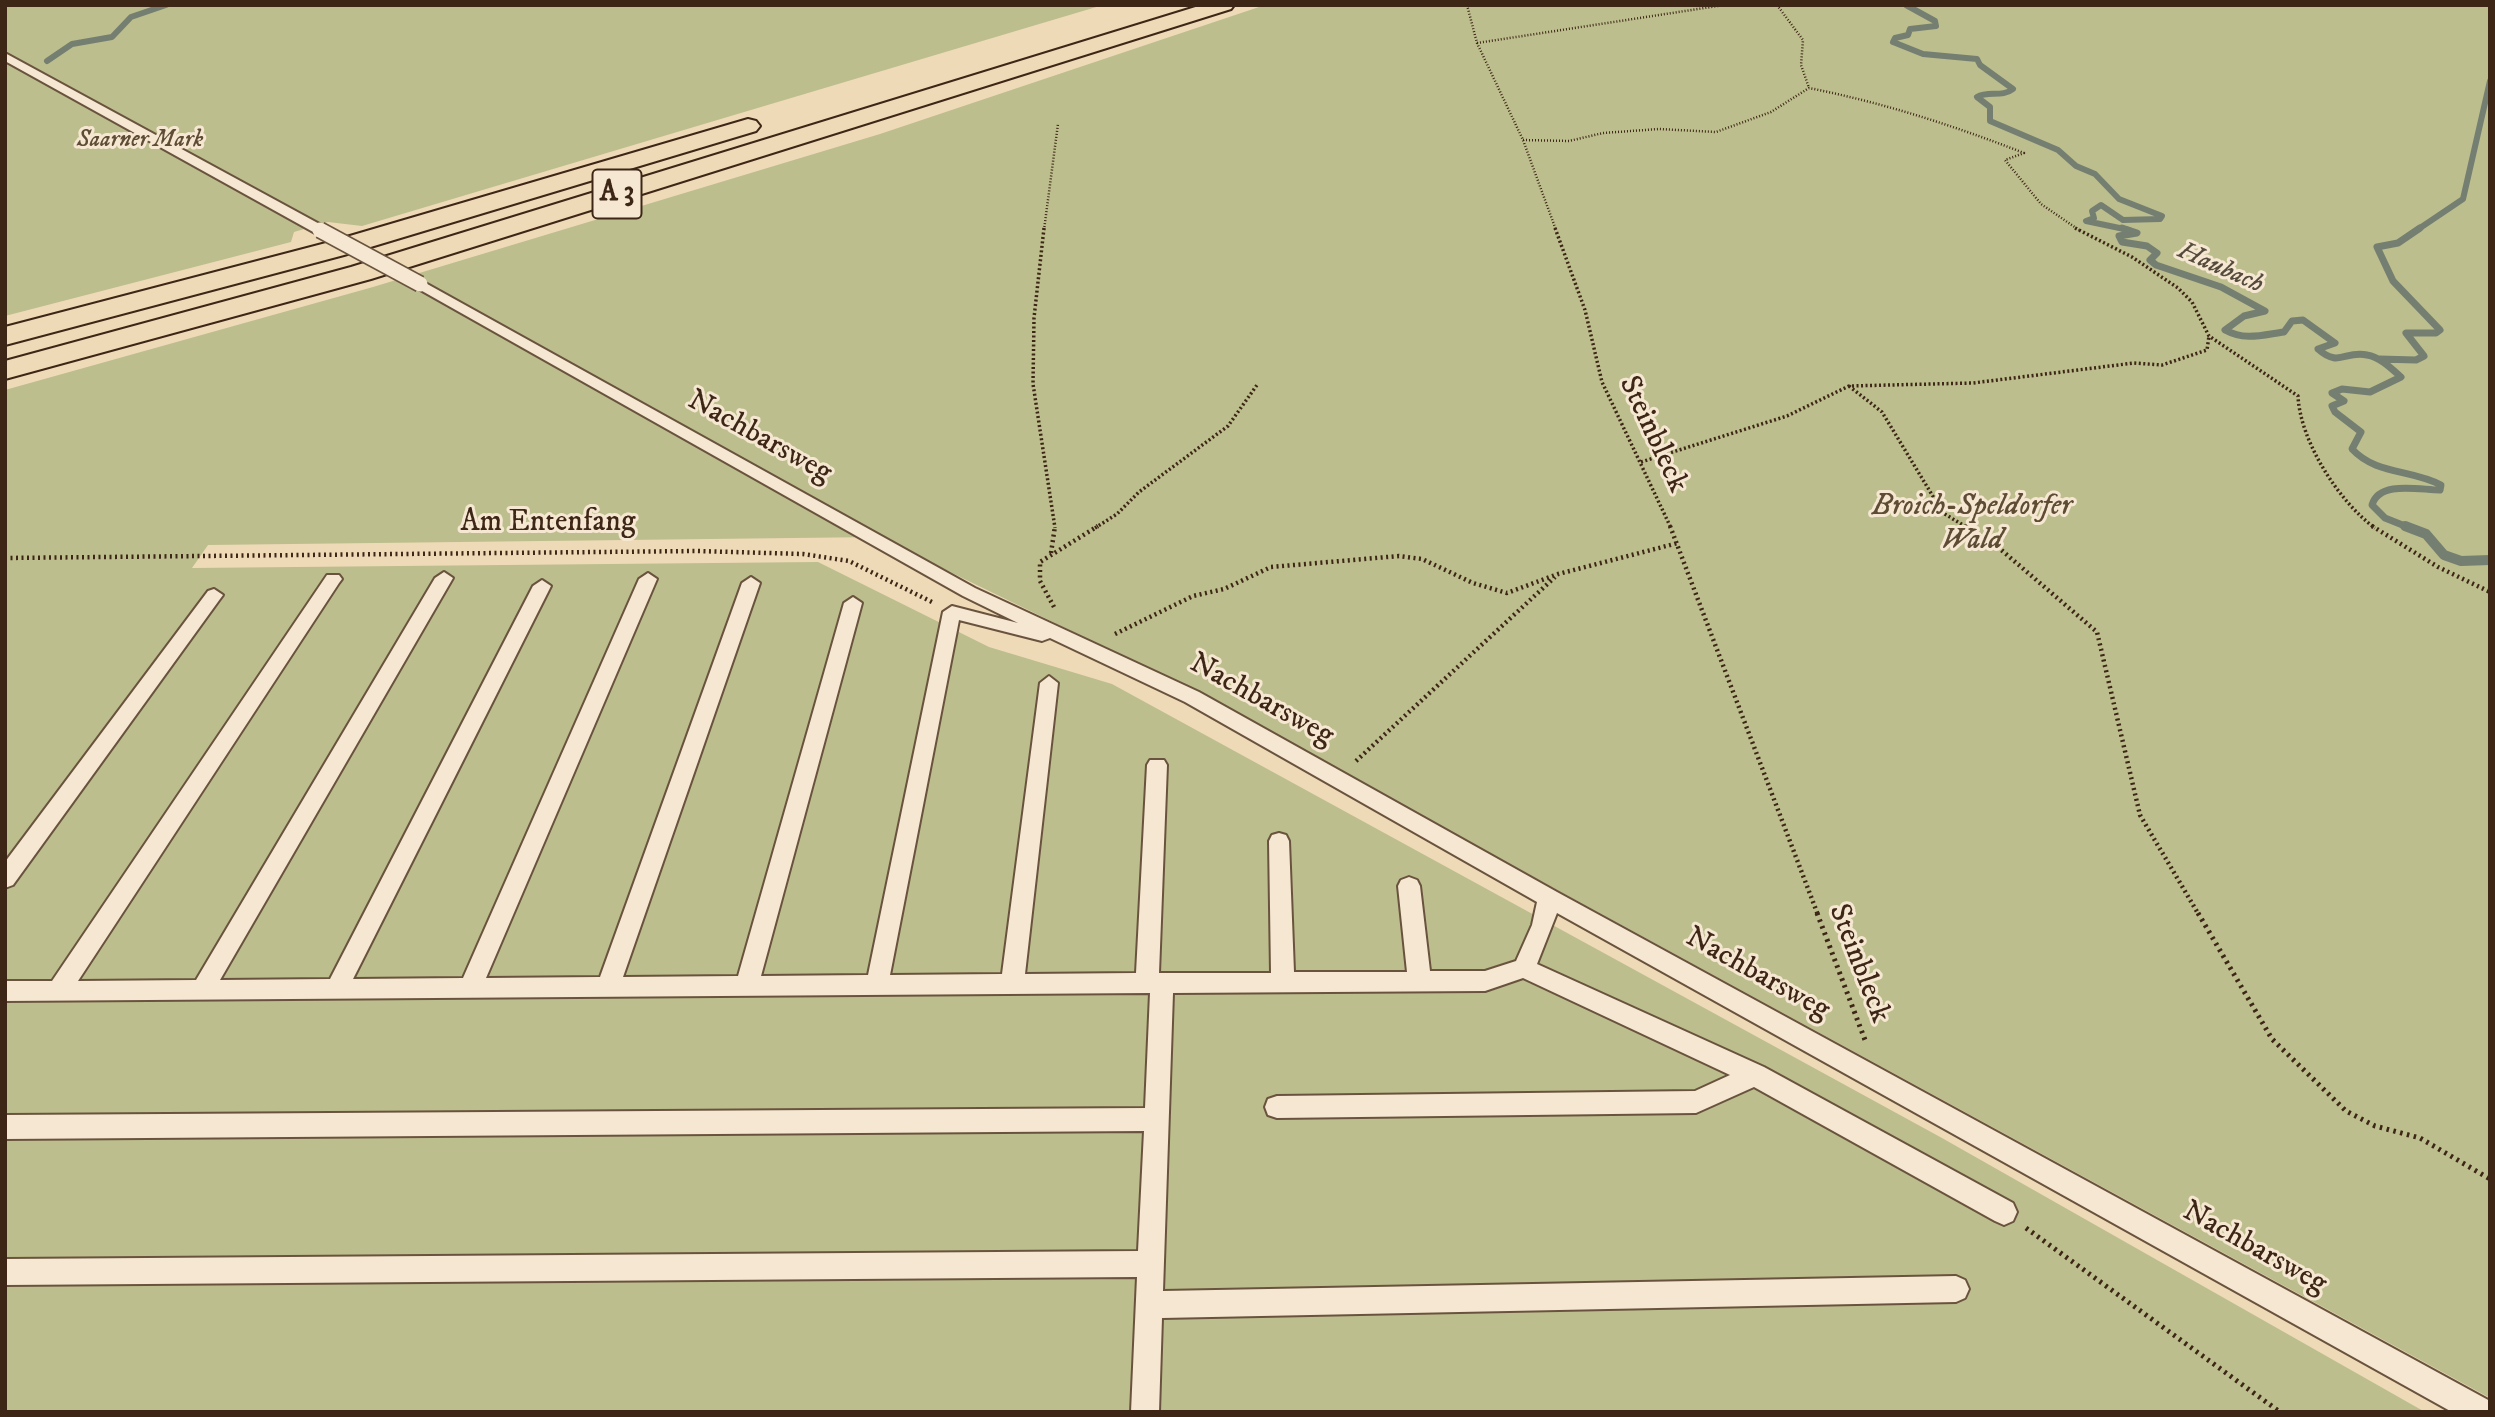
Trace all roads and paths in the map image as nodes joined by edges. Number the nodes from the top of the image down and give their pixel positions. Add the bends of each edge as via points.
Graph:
1 (1149, 5) edge
2 (1224, 5) edge
3 (1467, 5) edge
4 (1724, 5) edge
5 (1777, 5) edge
6 (1477, 43) junction
7 (5, 56) edge
8 (1809, 88) junction
9 (875, 89) dead end
10 (769, 120) dead end
11 (1058, 124) dead end
12 (1523, 140) junction
13 (5, 336) edge
14 (2209, 336) junction
15 (5, 370) edge
16 (1257, 385) dead end
17 (1849, 386) junction
18 (1641, 462) junction
19 (1678, 543) junction
20 (1051, 554) junction
21 (5, 558) edge
22 (1558, 574) junction
23 (444, 578) dead end
24 (333, 579) dead end
25 (648, 579) dead end
26 (751, 583) dead end
27 (542, 586) dead end
28 (2490, 592) edge
29 (214, 595) dead end
30 (853, 603) dead end
31 (952, 612) junction
32 (1074, 641) junction
33 (1049, 683) dead end
34 (1157, 765) dead end
35 (1337, 778) junction
36 (1279, 841) dead end
37 (5, 879) edge
38 (1409, 886) dead end
39 (1549, 898) junction
40 (1524, 968) junction
41 (1420, 982) junction
42 (1283, 983) junction
43 (1012, 984) junction
44 (1154, 984) junction
45 (877, 985) junction
46 (747, 986) junction
47 (608, 987) junction
48 (337, 988) junction
49 (470, 988) junction
50 (202, 989) junction
51 (59, 990) junction
52 (5, 991) edge
53 (1755, 1075) junction
54 (1878, 1077) junction
55 (1277, 1107) dead end
56 (1157, 1119) junction
57 (5, 1127) edge
58 (2490, 1179) edge
59 (2004, 1212) joint
60 (1151, 1264) junction
61 (5, 1272) edge
62 (1956, 1289) dead end
63 (1149, 1305) junction
64 (1145, 1412) edge
65 (2280, 1412) edge
66 (2481, 1412) edge

1 - 9 highway
2 - 15 highway, A 3 via 360,273
3 - 6 path, Steinbleck
4 - 6 path
5 - 8 path via 1803,40 1801,65
6 - 12 path, Steinbleck
7 - 32 lane, Nachbarsweg, bridge via 969,592
8 - 12 path via 1771,112 1716,132 1659,129 1569,141
8 - 14 path via 1933,118 2024,153 2005,160 2041,204 2178,288 2192,302
10 - 13 highway, A 3 via 335,249
11 - 20 path via 1034,306 1033,385 1055,518
12 - 18 path, Steinbleck via 1585,310 1602,382
14 - 17 path via 2207,350 2162,365 2134,363 1973,383
14 - 28 path via 2298,397 2296,404 2308,441 2354,513 2426,560
16 - 20 path via 1228,426 1139,492 1117,514
17 - 18 path via 1787,416
17 - 58 path via 1882,412 1943,513 1992,542 2097,632 2140,816 2272,1040 2346,1111 2375,1126 2420,1138
18 - 19 path, Steinbleck
19 - 22 path
19 - 54 path, Steinbleck
20 - 32 path via 1041,562 1040,581
21 - 31 path, Am Entenfang via 697,551 803,554 849,561
22 - 32 path via 1507,593 1422,559 1399,556 1271,567 1224,589 1193,596 1110,637
22 - 35 path
23 - 50 lane
24 - 51 lane
25 - 49 lane
26 - 47 lane
27 - 48 lane
29 - 37 lane
30 - 46 lane
31 - 32 lane
31 - 45 lane
32 - 35 lane, Nachbarsweg via 1192,697
33 - 43 lane
34 - 44 lane
35 - 39 lane, Nachbarsweg
36 - 42 lane
38 - 41 lane
39 - 40 lane
39 - 54 lane, Nachbarsweg
40 - 41 lane via 1485,982
40 - 53 lane
41 - 42 lane
42 - 44 lane
43 - 44 lane
43 - 45 lane
44 - 56 lane
45 - 46 lane
46 - 47 lane
47 - 49 lane
48 - 49 lane
48 - 50 lane
50 - 51 lane
51 - 52 lane
53 - 55 lane via 1696,1102
53 - 59 lane
54 - 66 lane, Nachbarsweg
56 - 57 lane
56 - 60 lane
59 - 65 path
60 - 61 lane
60 - 63 lane
62 - 63 lane
63 - 64 lane

